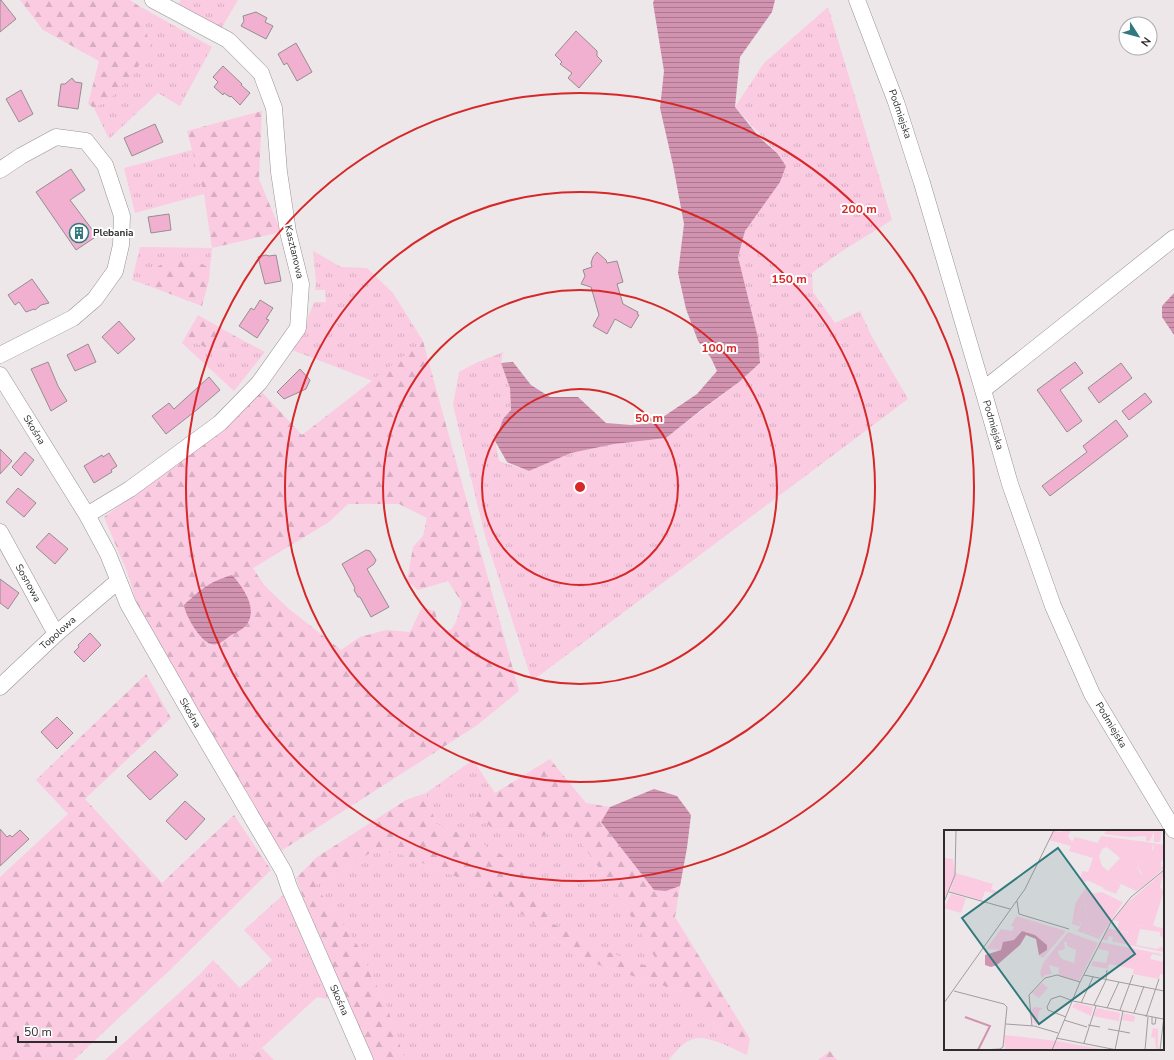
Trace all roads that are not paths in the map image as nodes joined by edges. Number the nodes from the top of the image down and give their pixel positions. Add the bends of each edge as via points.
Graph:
1 (153, 0) edge
2 (857, 0) edge
3 (0, 170) edge
4 (1174, 238) edge
5 (0, 355) edge
6 (0, 375) edge
7 (984, 390) junction
8 (87, 515) junction
9 (0, 532) edge
10 (118, 581) junction
11 (56, 634) junction
12 (0, 687) edge
13 (1174, 830) edge
14 (365, 1060) edge

1 - 8 street, Kasztanowa via 228,40 261,73 274,108 279,172 288,232 301,284 298,328 259,383 220,423 130,489
2 - 7 street, Podmiejska via 899,109
3 - 5 street via 56,137 86,140 105,165 122,216 121,245 115,271 95,299 73,318
4 - 7 street
6 - 8 street, Skośna
7 - 13 street, Podmiejska via 1010,484 1053,606 1092,694
8 - 10 street, Skośna via 108,554
9 - 11 street, Sosnowa
10 - 11 street, Topolowa
10 - 14 street, Skośna via 128,604 182,699 284,872
11 - 12 street, Topolowa

